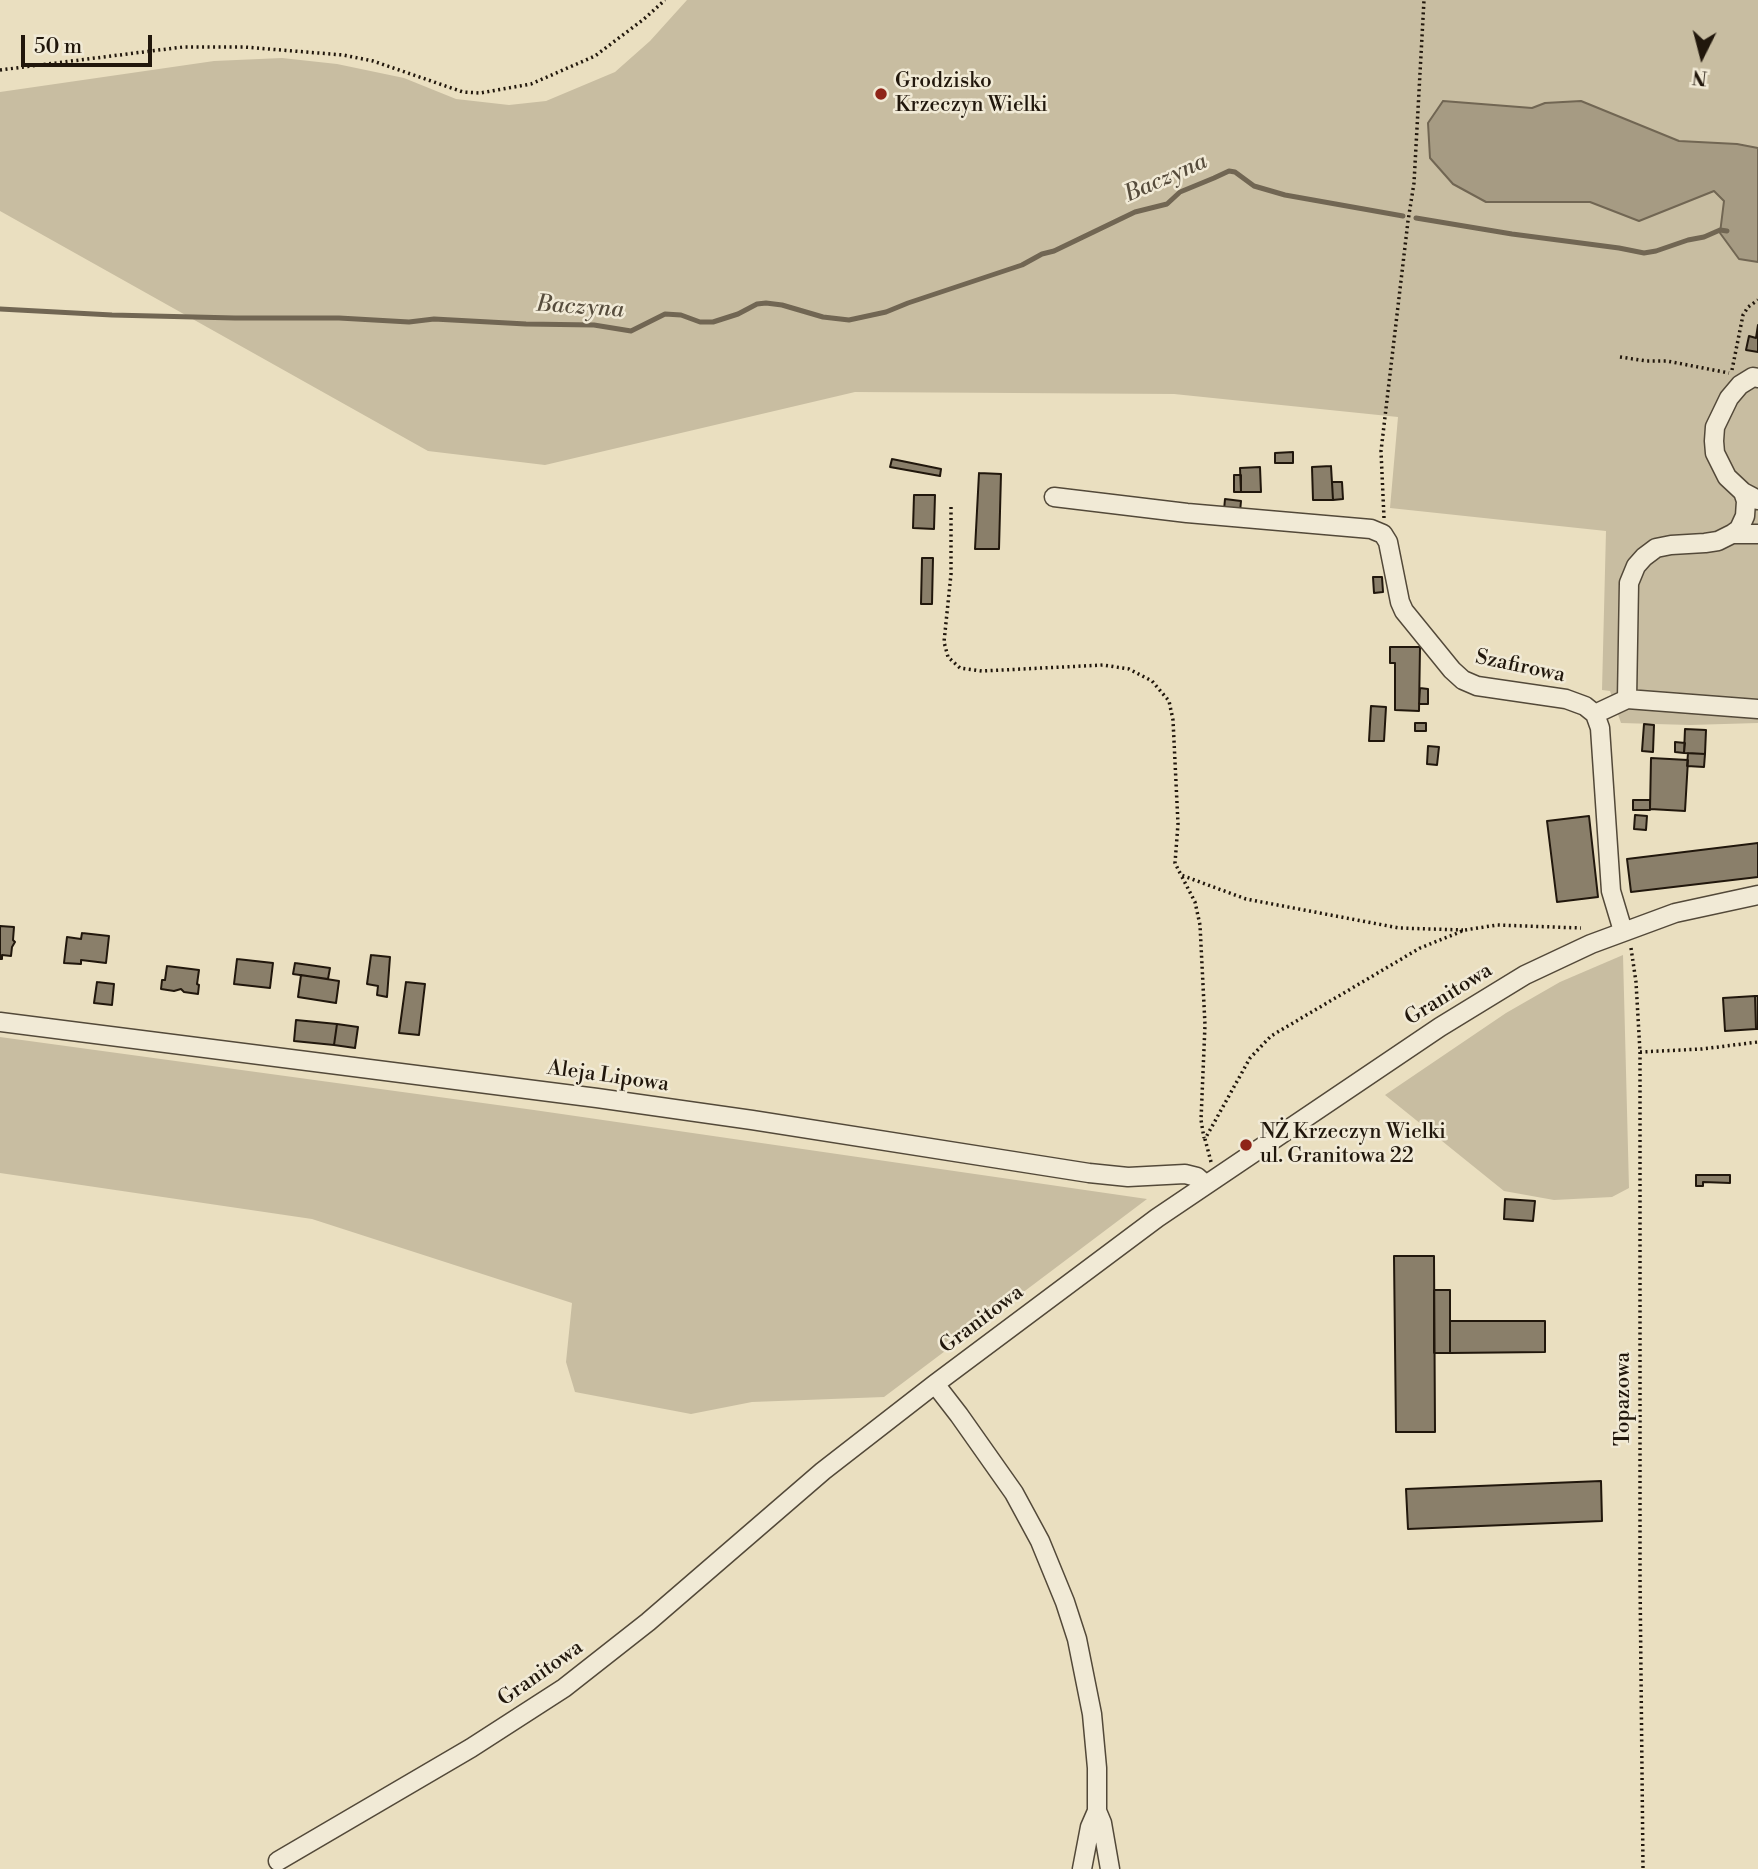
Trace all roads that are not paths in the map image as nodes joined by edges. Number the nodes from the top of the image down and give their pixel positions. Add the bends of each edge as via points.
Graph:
1 (1758, 378) edge
2 (1750, 496) edge
3 (1054, 497) dead end
4 (1732, 534) junction
5 (1758, 534) edge
6 (1627, 699) junction
7 (1758, 709) edge
8 (1595, 714) junction
9 (1758, 895) edge
10 (1623, 931) junction
11 (0, 1022) edge
12 (1210, 1181) junction
13 (935, 1384) junction
14 (1097, 1811) junction
15 (278, 1861) dead end
16 (1082, 1869) edge
17 (1110, 1869) edge

1 - 2 street via 1734,391 1715,427 1714,441 1727,477
2 - 4 street via 1739,529
3 - 8 street, Szafirowa via 1371,528 1388,542 1404,611 1463,680 1566,699
4 - 5 street
4 - 6 street via 1718,541 1656,548 1636,566 1629,583
6 - 7 street
6 - 8 street
8 - 10 street via 1600,728 1611,891
9 - 10 street, Granitowa
10 - 12 street, Granitowa via 1500,989
11 - 12 street, Aleja Lipowa via 752,1119 1089,1173 1128,1177 1185,1174
12 - 13 street, Granitowa
13 - 14 street via 1014,1493 1053,1571 1085,1676 1094,1735
13 - 15 street, Granitowa via 564,1688
14 - 16 street
14 - 17 street

